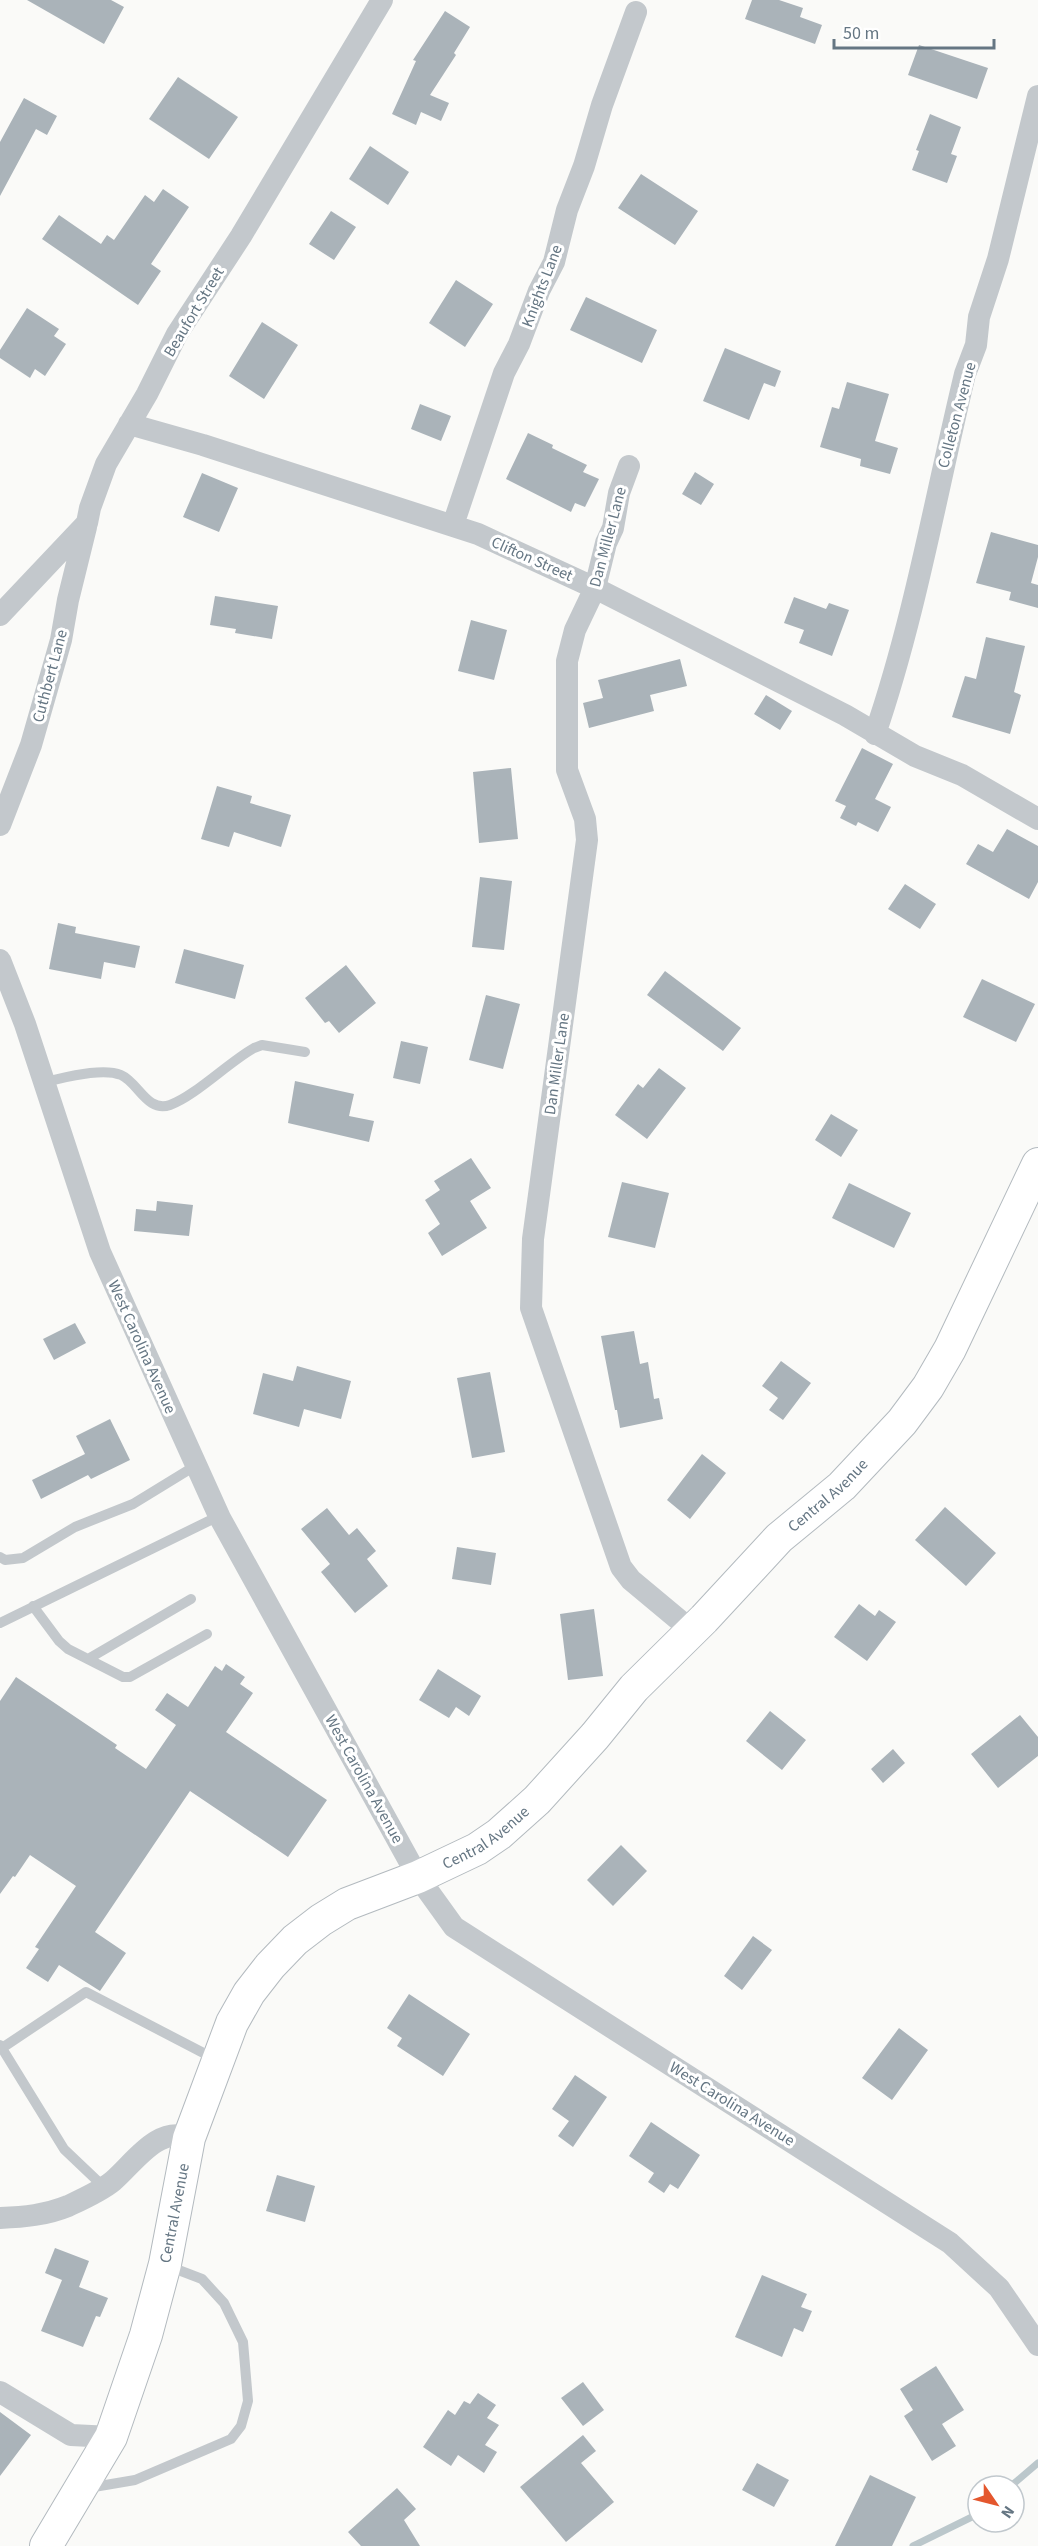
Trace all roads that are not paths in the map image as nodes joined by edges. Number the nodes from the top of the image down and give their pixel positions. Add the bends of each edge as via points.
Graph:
1 (382, 0) edge
2 (636, 12) dead end
3 (1038, 96) edge
4 (129, 424) junction
5 (630, 466) dead end
6 (87, 523) junction
7 (453, 525) junction
8 (595, 588) junction
9 (0, 615) edge
10 (875, 734) junction
11 (1038, 819) edge
12 (0, 825) edge
13 (0, 960) edge
14 (306, 1052) dead end
15 (44, 1082) junction
16 (1038, 1164) edge
17 (195, 1467) junction
18 (219, 1516) junction
19 (0, 1557) edge
20 (191, 1599) dead end
21 (33, 1606) junction
22 (0, 1623) edge
23 (691, 1630) junction
24 (207, 1634) dead end
25 (88, 1659) junction
26 (418, 1877) junction
27 (1, 2046) edge
28 (218, 2061) junction
29 (189, 2138) junction
30 (104, 2187) junction
31 (0, 2218) edge
32 (165, 2265) junction
33 (1038, 2345) edge
34 (0, 2392) edge
35 (111, 2437) junction
36 (81, 2489) junction
37 (46, 2546) edge

1 - 4 street, Beaufort Street via 247,227 177,334
2 - 7 street, Knights Lane via 567,210 554,262 504,373
3 - 10 street, Colleton Avenue via 998,259 979,317 976,345 965,374 918,581
4 - 6 street, Beaufort Street via 106,464
4 - 7 street, Clifton Street
5 - 8 street, Dan Miller Lane
6 - 9 street, Beaufort Street
6 - 12 street, Cuthbert Lane via 61,640 31,745
7 - 8 street, Clifton Street
8 - 10 street, Clifton Street
8 - 23 street, Dan Miller Lane via 575,630 567,661 567,770 585,819 587,840 533,1239 531,1308 621,1566 631,1580
10 - 11 street, Clifton Street via 940,768 962,775
13 - 15 street, West Carolina Avenue
14 - 15 lane via 262,1045 254,1048 164,1106 143,1097 128,1079 118,1074 97,1073
15 - 17 street, West Carolina Avenue via 100,1252
16 - 23 street, Central Avenue via 950,1349 902,1422 842,1486 779,1538
17 - 18 street, West Carolina Avenue
17 - 19 lane via 133,1504 75,1527 23,1558
18 - 21 lane
18 - 26 street, West Carolina Avenue
20 - 25 lane
21 - 22 lane
21 - 25 lane via 59,1641
23 - 26 street, Central Avenue via 634,1688 537,1800 477,1849
24 - 25 lane via 130,1677
26 - 28 street, Central Avenue via 347,1904 295,1941 249,1993 232,2023
26 - 33 street, West Carolina Avenue via 454,1927 950,2242 999,2288
27 - 28 lane via 86,1992
27 - 30 lane via 64,2149
28 - 29 street, Central Avenue
29 - 30 street via 180,2134 164,2137
29 - 32 street, Central Avenue
30 - 31 street via 42,2215
32 - 35 street, Central Avenue
32 - 36 lane via 202,2279 229,2312 243,2342 248,2402 241,2426 231,2439 135,2480
34 - 35 street via 71,2435
35 - 36 street, Central Avenue
36 - 37 street, Central Avenue

